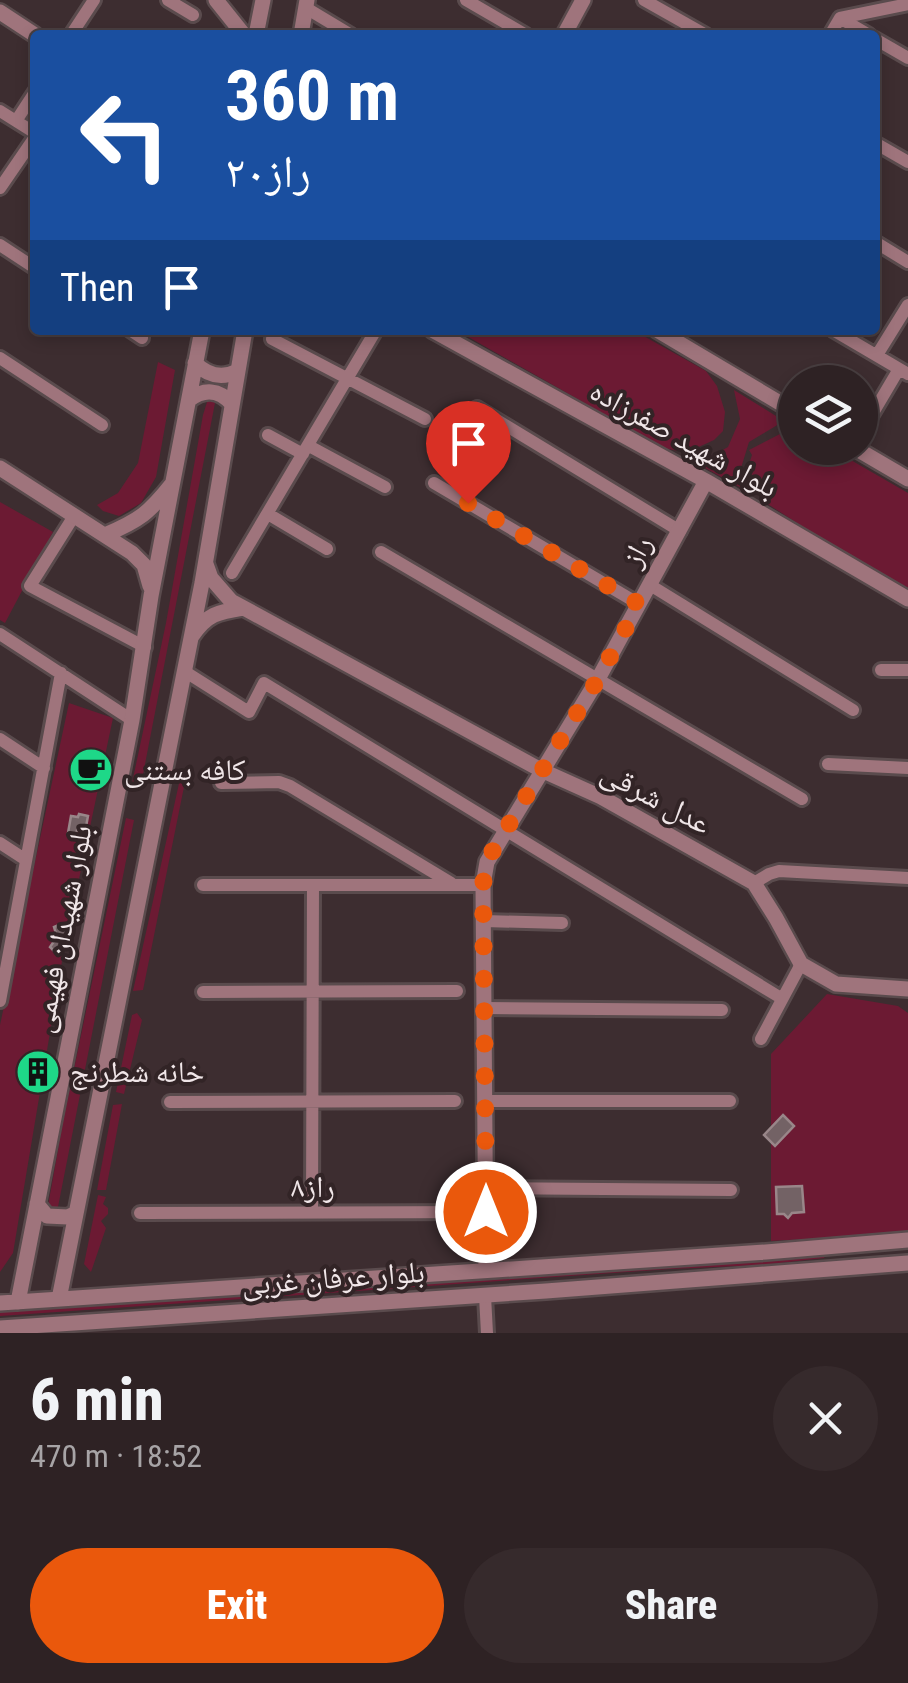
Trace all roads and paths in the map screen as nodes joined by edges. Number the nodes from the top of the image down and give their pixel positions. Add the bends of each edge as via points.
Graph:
1 (94, 0) edge
2 (168, 0) edge
3 (216, 0) edge
4 (263, 0) edge
5 (466, 0) edge
6 (584, 0) edge
7 (644, 0) edge
8 (306, 4) edge
9 (908, 4) edge
10 (0, 12) edge
11 (192, 15) dead end
12 (840, 18) junction
13 (74, 30) edge
14 (240, 30) edge
15 (257, 30) edge
16 (302, 30) edge
17 (344, 30) edge
18 (517, 30) edge
19 (567, 30) edge
20 (697, 30) edge
21 (833, 30) edge
22 (860, 30) edge
23 (30, 32) edge
24 (880, 42) edge
25 (908, 58) edge
26 (30, 100) edge
27 (0, 112) edge
28 (16, 121) junction
29 (30, 131) edge
30 (880, 145) edge
31 (29, 158) edge
32 (908, 162) edge
33 (0, 188) edge
34 (0, 245) edge
35 (880, 245) edge
36 (908, 262) edge
37 (30, 265) edge
38 (908, 305) edge
39 (201, 335) edge
40 (244, 335) edge
41 (373, 335) edge
42 (441, 335) edge
43 (665, 335) edge
44 (841, 335) edge
45 (272, 339) dead end
46 (877, 356) junction
47 (0, 358) edge
48 (196, 363) junction
49 (904, 371) edge
50 (238, 372) junction
51 (347, 376) junction
52 (189, 400) junction
53 (778, 402) edge
54 (232, 404) junction
55 (477, 408) dead end
56 (878, 409) edge
57 (425, 418) dead end
58 (102, 425) dead end
59 (268, 434) dead end
60 (306, 450) junction
61 (878, 462) edge
62 (0, 468) edge
63 (908, 480) edge
64 (174, 482) junction
65 (706, 482) junction
66 (434, 483) dead end
67 (386, 487) dead end
68 (268, 514) junction
69 (74, 516) junction
70 (680, 531) junction
71 (105, 535) junction
72 (328, 549) dead end
73 (381, 552) dead end
74 (205, 562) junction
75 (232, 573) dead end
76 (650, 585) junction
77 (152, 596) junction
78 (908, 599) edge
79 (639, 604) junction
80 (243, 608) junction
81 (0, 634) edge
82 (190, 640) junction
83 (145, 648) junction
84 (881, 670) dead end
85 (908, 670) edge
86 (184, 672) junction
87 (61, 673) junction
88 (598, 679) junction
89 (854, 710) dead end
90 (132, 720) junction
91 (0, 740) edge
92 (828, 764) dead end
93 (44, 768) junction
94 (908, 768) edge
95 (541, 770) junction
96 (221, 783) dead end
97 (802, 799) dead end
98 (505, 830) junction
99 (0, 843) edge
100 (26, 860) junction
101 (908, 878) edge
102 (754, 883) junction
103 (454, 884) junction
104 (202, 885) dead end
105 (313, 885) junction
106 (483, 885) junction
107 (484, 921) junction
108 (562, 923) dead end
109 (4, 953) edge
110 (801, 964) junction
111 (908, 989) edge
112 (456, 991) dead end
113 (203, 992) dead end
114 (312, 992) junction
115 (781, 998) junction
116 (0, 1002) edge
117 (484, 1008) junction
118 (722, 1010) dead end
119 (762, 1039) dead end
120 (312, 1101) junction
121 (455, 1101) dead end
122 (485, 1101) junction
123 (730, 1101) dead end
124 (170, 1102) dead end
125 (486, 1188) junction
126 (731, 1190) dead end
127 (37, 1204) junction
128 (76, 1212) junction
129 (312, 1212) junction
130 (486, 1212) junction
131 (140, 1213) dead end
132 (908, 1240) edge
133 (848, 1244) junction
134 (908, 1262) edge
135 (850, 1266) junction
136 (486, 1270) junction
137 (485, 1296) junction
138 (59, 1300) junction
139 (18, 1302) junction
140 (0, 1303) edge
141 (53, 1329) edge
142 (8, 1330) edge
143 (487, 1333) edge

1 - 13 street
2 - 11 street
3 - 14 street
4 - 15 street
5 - 18 street
6 - 19 street
7 - 20 street
8 - 16 street
8 - 17 street
9 - 12 street
10 - 23 street
12 - 21 street
12 - 22 street
24 - 25 street
26 - 28 street
27 - 28 street
28 - 29 street
30 - 32 street
31 - 33 street
34 - 37 street
35 - 36 street
38 - 46 street
39 - 48 street, بلوار شهیدان فهیمی
40 - 50 street
41 - 51 street
42 - 65 street, بلوار شهید صفرزاده
43 - 53 street
44 - 46 street
45 - 51 street
46 - 49 street
47 - 58 street
48 - 50 street via 215,376
48 - 52 street, بلوار شهیدان فهیمی
49 - 56 street
50 - 54 street
51 - 57 street
51 - 60 street
52 - 54 street via 206,391
52 - 64 street, بلوار شهیدان فهیمی
54 - 74 street
55 - 70 street
59 - 60 street
60 - 67 street
60 - 68 street
61 - 63 street
62 - 69 street
64 - 71 street via 152,510
64 - 77 street, بلوار شهیدان فهیمی
65 - 70 street, راز
65 - 78 street, بلوار شهید صفرزاده
66 - 79 street
68 - 72 street
68 - 75 street
69 - 71 street
69 - 83 street via 30,586
70 - 76 street, راز
71 - 77 street via 144,565
73 - 88 street
74 - 80 street, عدل شرقی via 222,592
74 - 82 street
76 - 79 street, راز
76 - 89 street
77 - 83 street, بلوار شهیدان فهیمی
79 - 88 street, راز
80 - 82 street via 211,614
80 - 95 street, عدل شرقی
81 - 87 street
82 - 86 street
83 - 90 street, بلوار شهیدان فهیمی
84 - 85 street
86 - 98 street via 249,712 264,682
86 - 128 street
87 - 90 street
87 - 93 street
88 - 95 street, راز
88 - 97 street
90 - 127 street, بلوار شهیدان فهیمی
91 - 93 street
92 - 94 street
93 - 100 street
95 - 98 street, راز
95 - 102 street, عدل شرقی
96 - 103 street via 290,786
98 - 106 street, راز via 486,862
98 - 115 street
99 - 100 street
100 - 109 street
101 - 102 street via 779,871
102 - 110 street, عدل شرقی
103 - 105 street
103 - 106 street
104 - 105 street
105 - 114 street
106 - 107 street, راز
107 - 108 street
107 - 117 street, راز
109 - 116 street
110 - 111 street via 836,984
110 - 115 street
112 - 114 street
113 - 114 street
114 - 120 street
115 - 119 street
117 - 118 street
117 - 122 street, راز
120 - 121 street
120 - 124 street
120 - 129 street
122 - 123 street
122 - 125 street, راز
125 - 126 street
125 - 130 street, راز
127 - 128 street via 47,1216
127 - 139 street, بلوار شهیدان فهیمی
128 - 138 street
129 - 130 street, راز۸
129 - 131 street, راز۸
130 - 136 street, راز
132 - 133 street, بلوار عرفان غربی
133 - 135 street
133 - 136 street, بلوار عرفان غربی
134 - 135 street, بلوار عرفان غربی
135 - 137 street, بلوار عرفان غربی
136 - 138 street, بلوار عرفان غربی
137 - 141 street, بلوار عرفان غربی
137 - 143 street
138 - 139 street, بلوار عرفان غربی
139 - 140 street, بلوار عرفان غربی
141 - 142 street, بلوار عرفان غربی

